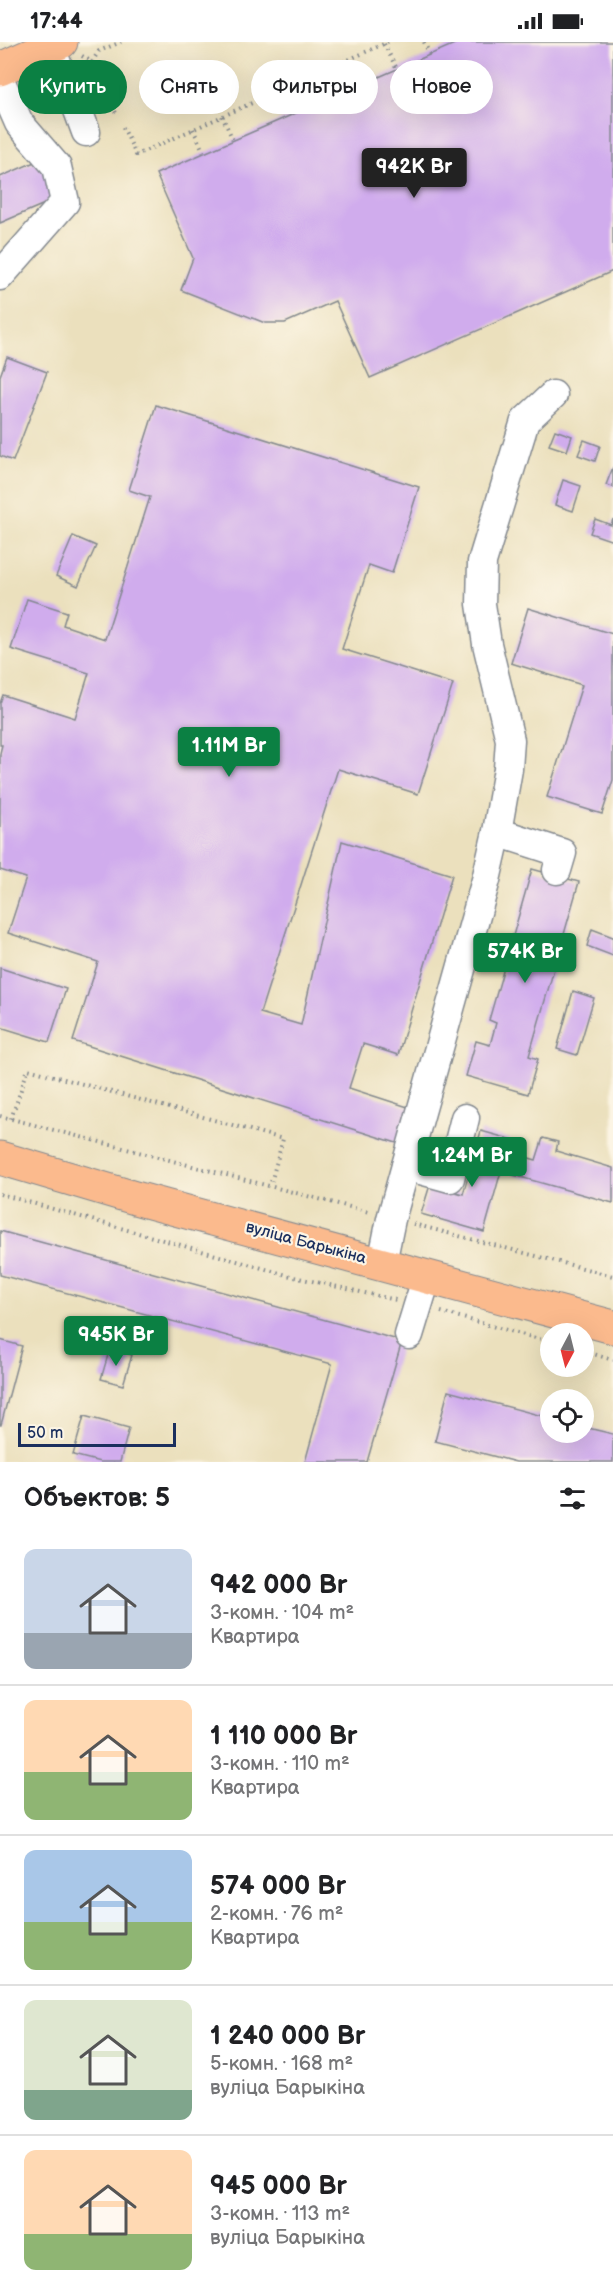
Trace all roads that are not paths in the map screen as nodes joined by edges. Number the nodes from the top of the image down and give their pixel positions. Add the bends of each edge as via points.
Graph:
1 (60, 47) edge
2 (0, 69) edge
3 (0, 80) edge
4 (86, 132) dead end
5 (0, 276) edge
6 (553, 395) dead end
7 (497, 832) junction
8 (557, 870) dead end
9 (465, 1118) dead end
10 (0, 1158) edge
11 (406, 1166) junction
12 (382, 1263) junction
13 (422, 1291) junction
14 (613, 1327) edge
15 (409, 1335) dead end

1 - 2 main road
1 - 4 lane
3 - 5 lane via 19,123 57,166 64,202
6 - 7 lane via 525,421 482,562 487,644 510,740
7 - 8 lane via 562,853
7 - 11 lane
9 - 11 lane via 450,1178
10 - 12 main road, вуліца Барыкіна
11 - 12 lane
12 - 13 main road, вуліца Барыкіна
13 - 14 main road, вуліца Барыкіна
13 - 15 lane

